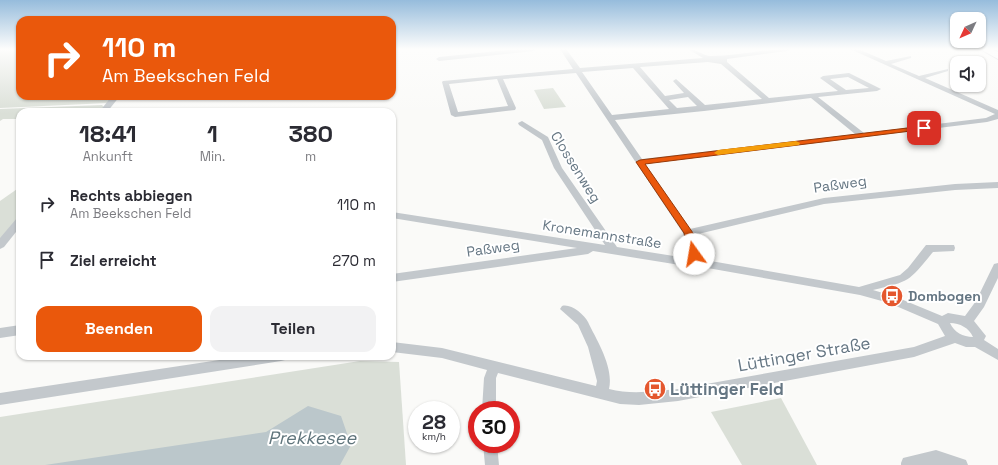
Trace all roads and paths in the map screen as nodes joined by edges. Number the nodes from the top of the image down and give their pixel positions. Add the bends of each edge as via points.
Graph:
1 (579, 71) junction
2 (582, 71) edge
3 (639, 71) edge
4 (735, 71) edge
5 (903, 71) edge
6 (944, 71) edge
7 (499, 77) junction
8 (919, 78) junction
9 (676, 81) dead end
10 (844, 92) junction
11 (690, 95) junction
12 (812, 96) junction
13 (664, 98) junction
14 (113, 100) edge
15 (768, 101) junction
16 (106, 108) edge
17 (704, 109) junction
18 (676, 112) junction
19 (998, 113) edge
20 (998, 116) edge
21 (609, 118) junction
22 (522, 123) dead end
23 (862, 135) junction
24 (640, 162) junction
25 (998, 185) edge
26 (396, 216) edge
27 (16, 225) edge
28 (688, 233) junction
29 (0, 245) edge
30 (950, 248) dead end
31 (598, 249) junction
32 (614, 251) junction
33 (697, 258) junction
34 (998, 267) edge
35 (396, 277) edge
36 (860, 290) junction
37 (566, 310) dead end
38 (943, 321) junction
39 (968, 322) junction
40 (16, 331) edge
41 (0, 333) edge
42 (955, 338) junction
43 (978, 342) junction
44 (396, 347) edge
45 (998, 355) edge
46 (255, 360) edge
47 (494, 367) junction
48 (601, 394) junction
49 (0, 399) edge
50 (489, 401) edge
51 (491, 453) edge
52 (908, 463) dead end
53 (492, 465) edge
54 (962, 465) edge

1 - 2 street
1 - 7 street
1 - 21 street
3 - 13 street
4 - 15 street
5 - 8 street
6 - 8 street
7 - 7 street via 512,108 455,115 446,82
8 - 19 street
9 - 11 street
10 - 10 street via 850,92 877,89 849,75 823,78
10 - 12 street
11 - 13 street
11 - 17 street
12 - 15 street
12 - 23 street
13 - 18 street
14 - 16 street
15 - 17 street
17 - 18 street
18 - 21 street
20 - 23 street via 987,120
21 - 24 street
22 - 32 street, Clossenweg via 545,139 558,168
23 - 24 street
24 - 28 street
25 - 28 street, Paßweg via 824,200
26 - 31 street, Kronemannstraße
27 - 29 street
28 - 33 street
30 - 36 street via 930,248 901,279
31 - 32 street, Kronemannstraße
31 - 35 street, Paßweg
32 - 33 street, Kronemannstraße via 680,261
33 - 36 street via 709,265
34 - 39 street
36 - 38 street
37 - 48 street via 582,322 594,347 604,381
38 - 39 street via 957,318
38 - 42 street via 945,329
39 - 43 street via 980,336
40 - 41 street
42 - 43 street via 971,343
42 - 48 street, Lüttinger Straße via 914,352 678,395 639,399
43 - 45 street
44 - 47 street, Lüttinger Straße via 442,353
46 - 49 street
47 - 48 street, Lüttinger Straße
47 - 50 street via 490,378
51 - 53 street
52 - 54 street via 936,457

